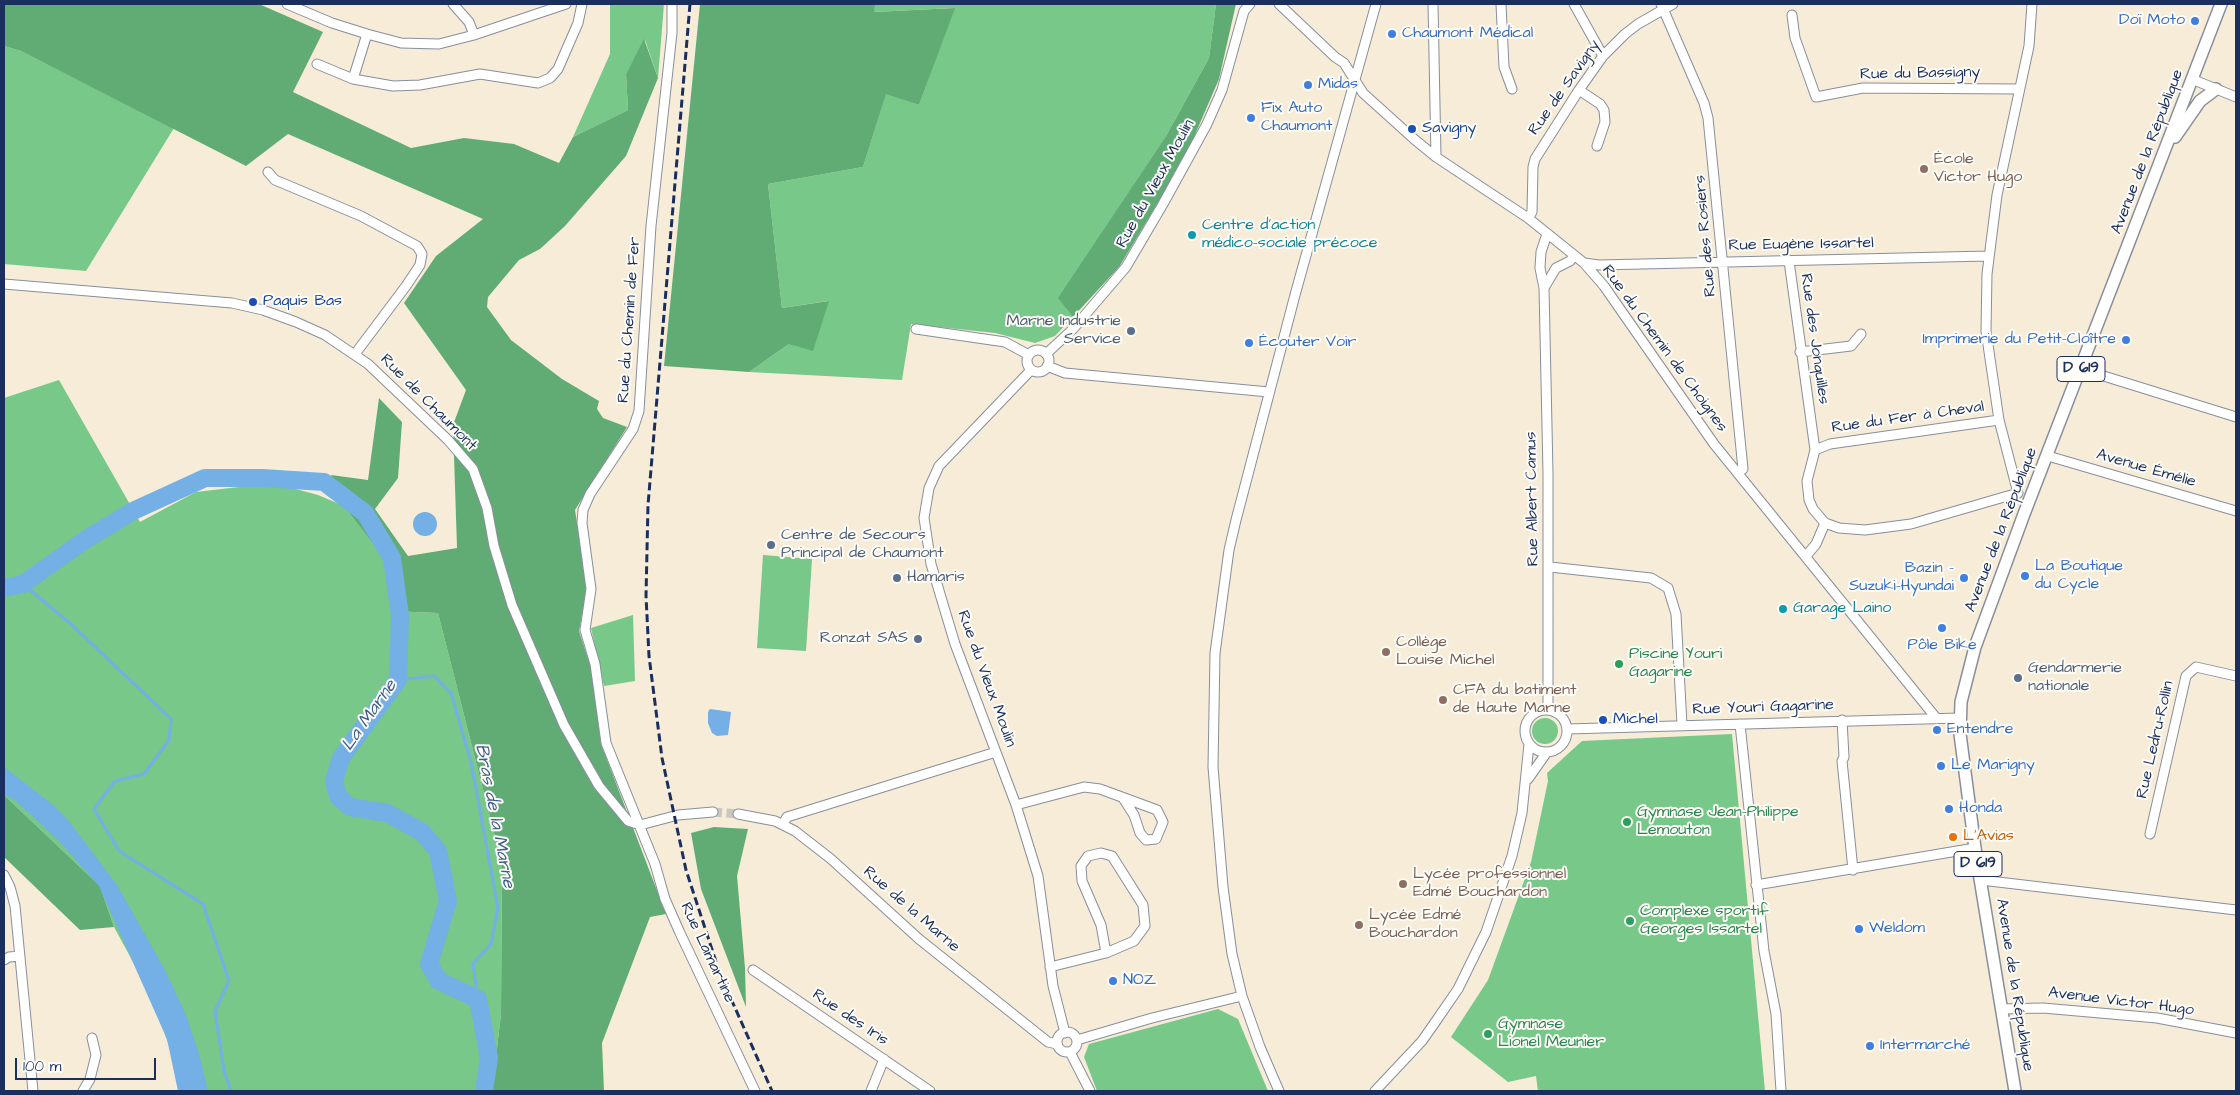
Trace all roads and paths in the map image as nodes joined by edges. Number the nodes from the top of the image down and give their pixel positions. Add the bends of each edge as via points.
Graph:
1 (287, 4) edge
2 (452, 4) edge
3 (566, 4) edge
4 (582, 4) edge
5 (672, 4) edge
6 (1250, 4) edge
7 (1279, 4) edge
8 (1376, 4) edge
9 (1433, 4) edge
10 (1501, 4) edge
11 (1574, 4) edge
12 (1673, 4) edge
13 (2032, 4) edge
14 (2221, 4) edge
15 (1663, 6) edge
16 (1792, 16) dead end
17 (367, 34) junction
18 (474, 35) junction
19 (1603, 56) junction
20 (317, 64) dead end
21 (353, 79) junction
22 (2194, 80) junction
23 (1354, 81) junction
24 (1512, 89) dead end
25 (2019, 89) junction
26 (2216, 89) junction
27 (1579, 90) junction
28 (2236, 97) edge
29 (2169, 144) junction
30 (1597, 146) dead end
31 (1436, 157) junction
32 (268, 172) dead end
33 (1528, 218) junction
34 (1547, 234) junction
35 (1574, 256) junction
36 (1988, 256) junction
37 (1789, 261) junction
38 (1723, 262) junction
39 (1541, 263) junction
40 (1584, 263) junction
41 (1556, 268) junction
42 (4, 284) edge
43 (1544, 288) junction
44 (916, 329) dead end
45 (1861, 334) dead end
46 (1800, 352) junction
47 (355, 354) junction
48 (1046, 354) junction
49 (1029, 355) junction
50 (1047, 366) junction
51 (2081, 369) junction
52 (1031, 370) junction
53 (1269, 392) junction
54 (2236, 417) edge
55 (1998, 420) junction
56 (1815, 450) junction
57 (2048, 456) junction
58 (1738, 473) junction
59 (2018, 493) junction
60 (2031, 499) junction
61 (2236, 511) edge
62 (1825, 523) junction
63 (1806, 556) junction
64 (1550, 567) junction
65 (2236, 676) edge
66 (1548, 710) junction
67 (1960, 718) junction
68 (1937, 719) junction
69 (1842, 720) junction
70 (1740, 724) junction
71 (1682, 725) junction
72 (1567, 729) junction
73 (1529, 744) junction
74 (996, 752) junction
75 (1547, 752) junction
76 (1527, 781) junction
77 (1123, 798) junction
78 (1016, 805) junction
79 (713, 812) tunnel mouth
80 (738, 814) tunnel mouth
81 (782, 824) junction
82 (640, 825) junction
83 (2150, 834) dead end
84 (1975, 848) junction
85 (1853, 870) junction
86 (4, 875) edge
87 (1981, 880) junction
88 (1756, 886) junction
89 (2236, 910) edge
90 (1106, 953) junction
91 (20, 956) junction
92 (4, 960) edge
93 (1050, 967) junction
94 (753, 970) dead end
95 (1242, 996) junction
96 (2001, 1009) junction
97 (1065, 1032) junction
98 (2236, 1033) edge
99 (92, 1038) dead end
100 (1077, 1040) junction
101 (1057, 1044) junction
102 (1070, 1052) junction
103 (884, 1059) junction
104 (1279, 1090) edge
105 (33, 1091) edge
106 (84, 1091) edge
107 (755, 1091) edge
108 (871, 1091) edge
109 (930, 1091) edge
110 (1090, 1091) edge
111 (1375, 1091) edge
112 (1781, 1091) edge
113 (2015, 1091) edge

1 - 17 street
2 - 18 street via 469,22
3 - 18 street
4 - 21 street via 564,56 554,75 545,81 530,83 480,74 393,86
5 - 82 street, Rue du Chemin de Fer via 671,42 651,226 639,411 633,429 586,502 582,524 591,589 585,630 595,664 606,743
6 - 48 street, Rue du Vieux Moulin via 1244,11 1222,90 1164,204 1126,267 1073,329
7 - 23 street, Rue du Chemin de Choignes via 1344,62
8 - 23 street
9 - 31 street
10 - 24 street via 1504,67
11 - 19 street
12 - 15 street, Rue de Savigny
13 - 25 street via 2029,46
14 - 22 main road, Avenue de la République / D 619
15 - 19 street, Rue de Savigny
15 - 38 street, Rue des Rosiers via 1708,118
16 - 25 street, Rue du Bassigny via 1795,38 1816,97 1863,88
17 - 18 street via 401,43 439,44
17 - 21 street
19 - 27 street, Rue de Savigny
20 - 21 street
22 - 26 street
22 - 29 main road, Avenue de la République / D 619
23 - 31 street, Rue du Chemin de Choignes via 1363,93
23 - 53 street
25 - 36 street
26 - 28 street
26 - 29 main road via 2200,100
27 - 30 street via 1604,110 1606,122
27 - 33 street, Rue de Savigny via 1535,160 1532,212
29 - 51 main road, Avenue de la République / D 619
31 - 33 street, Rue du Chemin de Choignes
32 - 47 street via 275,180 361,216 417,246 422,254 420,266
33 - 34 street, Rue du Chemin de Choignes
34 - 35 street, Rue du Chemin de Choignes
34 - 39 street, Rue Albert Camus
35 - 40 street, Rue du Chemin de Choignes
35 - 41 street
36 - 37 street, Rue Eugène Issartel
36 - 55 street via 1986,331
37 - 38 street, Rue Eugène Issartel
37 - 46 street, Rue des Jonquilles
38 - 40 street, Rue Eugène Issartel
38 - 58 street, Rue des Rosiers via 1743,469
39 - 41 street
39 - 43 street, Rue Albert Camus
40 - 58 street, Rue du Chemin de Choignes via 1604,286 1714,444
41 - 43 street
42 - 47 street, Rue de Chaumont via 232,303 296,322
43 - 64 street, Rue Albert Camus
44 - 49 street via 1005,342
45 - 46 street via 1851,346
46 - 56 street, Rue des Jonquilles
47 - 82 street, Rue de Chaumont via 423,415 473,469 487,508 494,546 512,605 564,726 599,786 628,821
48 - 49 street via 1037,350
48 - 50 street
49 - 52 street via 1027,362
50 - 52 street via 1040,372
50 - 53 street via 1065,373
51 - 54 street
51 - 57 main road, Avenue de la République / D 619
52 - 74 street, Rue du Vieux Moulin via 940,466 925,501 924,518 931,564 955,644
53 - 95 street via 1229,550 1216,644 1212,707 1212,767 1222,878 1232,954
55 - 56 street, Rue du Fer à Cheval via 1830,444
55 - 59 street
56 - 62 street, Rue du Fer à Cheval via 1807,480 1809,500
57 - 60 main road, Avenue de la République / D 619
57 - 61 street, Avenue Émélie
58 - 63 street, Rue du Chemin de Choignes
59 - 60 street
59 - 62 street via 1910,524 1865,530 1839,528
60 - 67 main road, Avenue de la République / D 619 via 1971,658
62 - 63 street via 1820,538
63 - 68 street, Rue du Chemin de Choignes
64 - 66 street, Rue Albert Camus
64 - 71 street via 1651,578 1668,588 1676,614
65 - 83 street, Rue Ledru-Rollin via 2196,667 2186,676
66 - 72 street via 1561,716
66 - 73 street via 1536,712 1527,720 1524,732
67 - 68 street, Rue Youri Gagarine
67 - 84 main road, Avenue de la République / D 619
68 - 69 street, Rue Youri Gagarine
69 - 70 street, Rue Youri Gagarine
69 - 85 street via 1842,761
70 - 71 street, Rue Youri Gagarine
70 - 88 street
71 - 72 street, Rue Youri Gagarine
72 - 75 street via 1564,742
73 - 75 street
73 - 76 street
74 - 78 street, Rue du Vieux Moulin
74 - 81 street via 787,817
75 - 76 street
76 - 111 street via 1512,856 1486,932 1473,959 1427,1034
77 - 77 street via 1140,833 1146,840 1156,839 1163,822 1157,810
77 - 78 street via 1084,787
78 - 93 street, Rue du Vieux Moulin via 1038,876
79 - 82 street via 678,815
80 - 81 street, Rue de la Marne
81 - 101 street, Rue de la Marne via 831,860 919,939 1048,1042
82 - 107 street, Rue Lamartine via 680,933
84 - 85 street
84 - 87 main road, Avenue de la République / D 619
85 - 88 street
86 - 91 street via 15,906
87 - 89 street
87 - 96 main road, Avenue de la République / D 619
88 - 112 street via 1776,1014
90 - 90 street via 1134,941 1144,926 1145,916 1143,905 1112,856 1101,852 1088,856 1081,866 1082,881 1101,925
90 - 93 street
91 - 92 street
91 - 105 street
93 - 97 street, Rue du Vieux Moulin
94 - 103 street, Rue des Iris
95 - 100 street
95 - 104 street
96 - 98 street, Avenue Victor Hugo via 2044,1008 2157,1018
96 - 113 main road, Avenue de la République / D 619
97 - 100 street
97 - 101 street
99 - 106 street via 96,1055
100 - 102 street
101 - 102 street via 1062,1051
102 - 110 street
103 - 108 street
103 - 109 street, Rue des Iris

